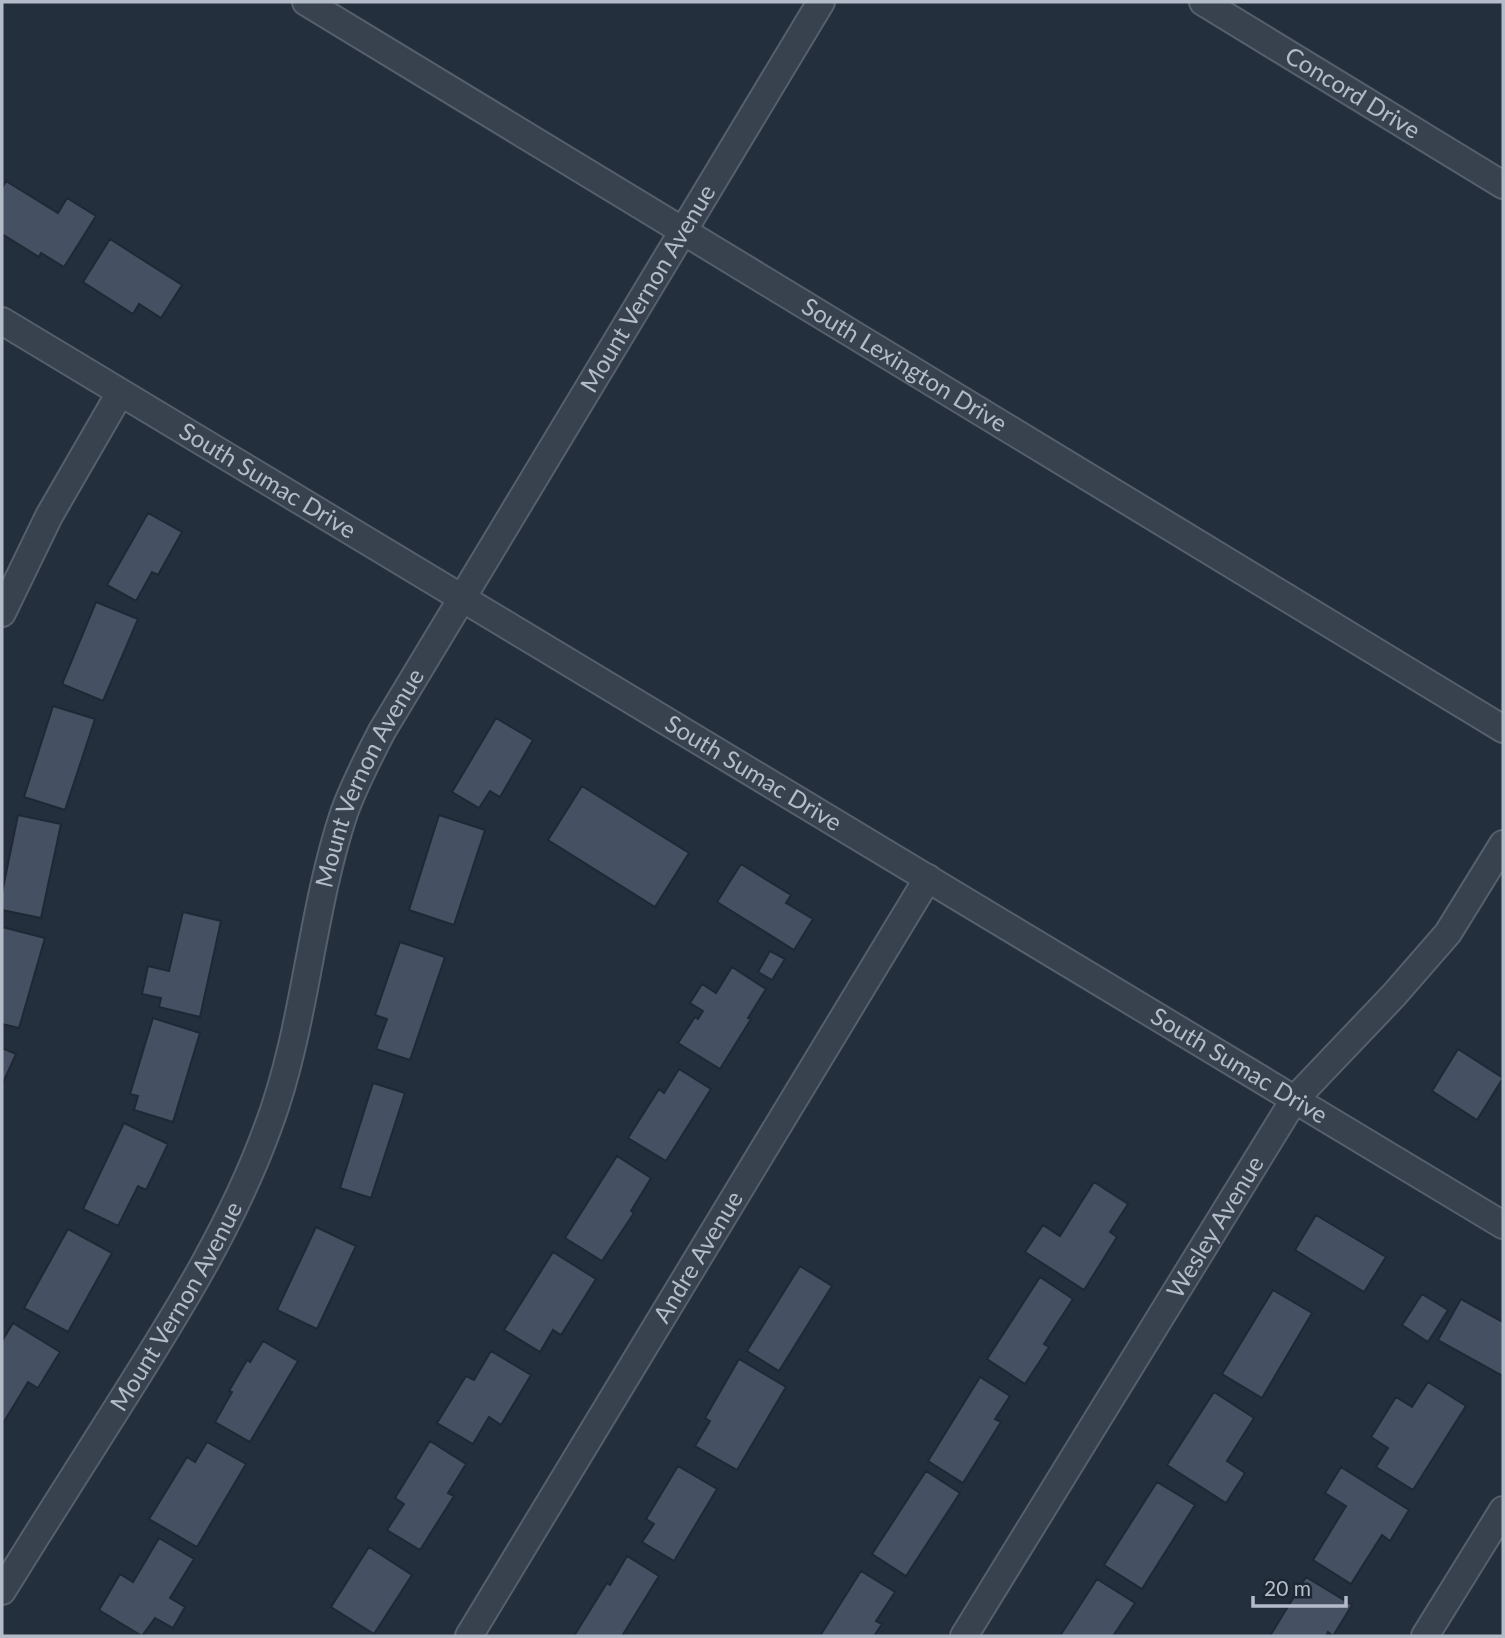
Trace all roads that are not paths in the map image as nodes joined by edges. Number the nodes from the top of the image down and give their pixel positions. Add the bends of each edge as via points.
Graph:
1 (306, 2) edge
2 (821, 2) edge
3 (1203, 2) edge
4 (337, 10) edge
5 (1503, 185) edge
6 (682, 229) junction
7 (2, 321) edge
8 (120, 393) junction
9 (462, 598) junction
10 (2, 613) edge
11 (1503, 729) edge
12 (1503, 845) edge
13 (928, 878) junction
14 (1294, 1100) junction
15 (1503, 1225) edge
16 (1503, 1510) edge
17 (2, 1591) edge
18 (469, 1636) edge
19 (964, 1636) edge
20 (1425, 1636) edge

1 - 4 street, South Lexington Drive
2 - 6 street, Mount Vernon Avenue
3 - 5 street, Concord Drive
4 - 6 street, South Lexington Drive
6 - 9 street, Mount Vernon Avenue
6 - 11 street, South Lexington Drive
7 - 8 street, South Sumac Drive
8 - 9 street, South Sumac Drive
8 - 10 street via 48,516
9 - 13 street, South Sumac Drive
9 - 17 street, Mount Vernon Avenue via 382,731 344,813 289,1055 269,1125 242,1191 177,1314
12 - 14 street, Wesley Avenue via 1448,933
13 - 14 street, South Sumac Drive
13 - 18 street, Andre Avenue
14 - 15 street, South Sumac Drive
14 - 19 street, Wesley Avenue
16 - 20 street

